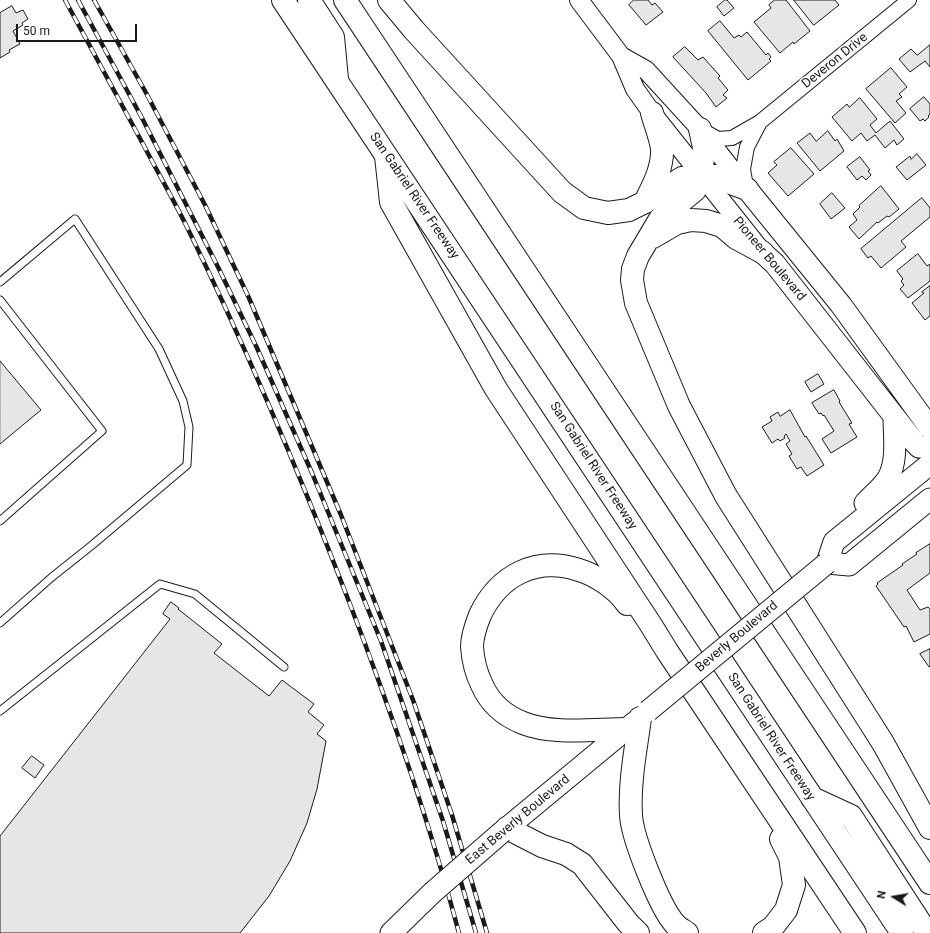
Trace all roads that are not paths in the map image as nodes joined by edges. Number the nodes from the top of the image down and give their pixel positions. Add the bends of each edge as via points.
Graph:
1 (283, 0) edge
2 (308, 0) edge
3 (323, 0) edge
4 (345, 0) edge
5 (389, 0) edge
6 (579, 0) edge
7 (909, 0) edge
8 (360, 23) junction
9 (621, 56) junction
10 (338, 82) junction
11 (652, 113) junction
12 (760, 122) junction
13 (700, 130) junction
14 (386, 153) junction
15 (701, 176) junction
16 (747, 189) junction
17 (645, 202) junction
18 (645, 242) junction
19 (762, 252) junction
20 (0, 282) edge
21 (0, 300) edge
22 (894, 417) junction
23 (930, 428) edge
24 (930, 448) edge
25 (930, 464) edge
26 (930, 499) edge
27 (0, 521) edge
28 (849, 529) junction
29 (827, 563) junction
30 (0, 623) edge
31 (666, 651) junction
32 (284, 667) dead end
33 (0, 711) edge
34 (639, 719) junction
35 (743, 765) junction
36 (861, 780) junction
37 (812, 798) junction
38 (930, 828) edge
39 (504, 830) junction
40 (930, 883) edge
41 (930, 917) edge
42 (391, 933) edge
43 (638, 933) edge
44 (687, 933) edge
45 (764, 933) edge
46 (855, 933) edge
47 (902, 933) edge
48 (927, 933) edge

1 - 10 highway, San Gabriel River Freeway
2 - 10 highway via 333,37
3 - 8 highway via 332,15
4 - 8 highway
5 - 17 highway via 562,192 584,208 608,213 629,210
6 - 9 street, Pioneer Boulevard
7 - 12 street, Deveron Drive
8 - 36 highway
9 - 11 street, Pioneer Boulevard via 635,88
9 - 13 street, Pioneer Boulevard via 646,70
10 - 14 highway, San Gabriel River Freeway
11 - 15 street, Pioneer Boulevard
11 - 17 highway via 662,149 656,180
12 - 13 street, Deveron Drive via 732,138 718,139
12 - 16 street, Deveron Drive via 747,147 743,169
13 - 15 highway via 704,148
13 - 16 street, Pioneer Boulevard
14 - 31 highway via 391,202 414,244 496,389
14 - 37 highway, San Gabriel River Freeway
15 - 16 highway via 720,176
15 - 17 highway via 682,178
15 - 18 highway via 695,190 660,219
15 - 19 street, Pioneer Boulevard
16 - 23 main road, Pioneer Boulevard via 841,305
18 - 19 highway via 677,223 691,220 722,226 736,238
18 - 38 highway via 633,269 636,303 679,406 726,496 883,743
19 - 22 main road, Pioneer Boulevard via 776,264
20 - 30 lane via 75,219 159,349 183,401 189,427 188,465
21 - 27 lane via 102,431
22 - 24 main road, Pioneer Boulevard via 919,447
22 - 28 main road via 894,456 888,479 864,504
25 - 28 main road
26 - 29 main road via 849,565
28 - 29 main road via 834,542
29 - 34 main road, Beverly Boulevard, bridge
31 - 34 highway via 645,630 624,600 608,585 588,572 567,566 541,565 514,575 497,589 484,606 476,624 472,646 476,673 487,696 505,714 523,724 543,729 564,730
31 - 35 highway
32 - 33 lane via 195,594 160,584
34 - 39 main road, East Beverly Boulevard
34 - 44 highway via 630,797 631,817 657,896 675,924
35 - 45 highway via 790,857 794,885 786,910 773,927
35 - 46 highway
36 - 40 highway
36 - 41 highway via 858,809
37 - 47 highway, San Gabriel River Freeway
37 - 48 highway via 851,816
39 - 42 main road, East Beverly Boulevard, bridge
39 - 43 highway via 566,854 582,864

